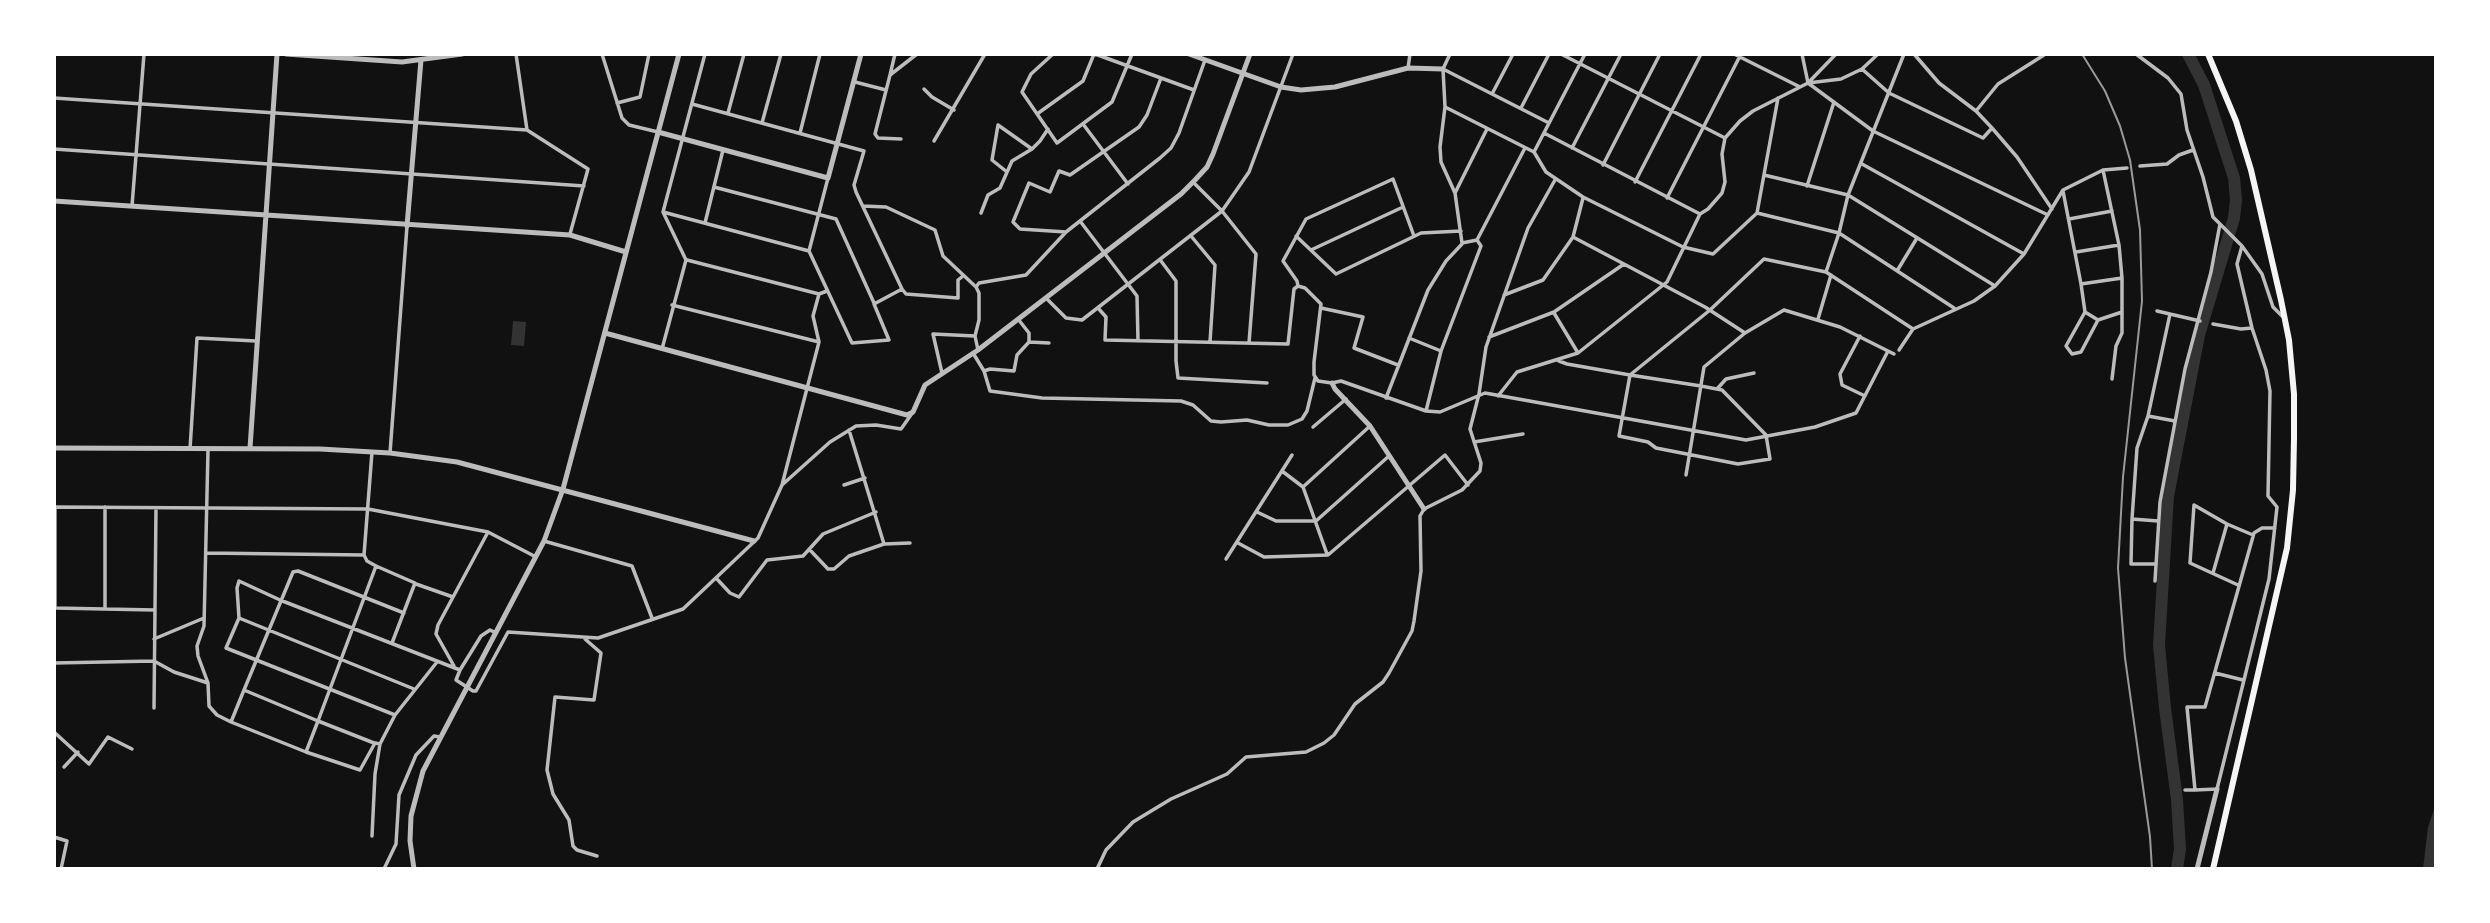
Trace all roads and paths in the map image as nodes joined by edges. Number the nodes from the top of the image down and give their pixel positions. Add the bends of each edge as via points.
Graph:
1 (144, 54) edge
2 (277, 54) edge
3 (286, 54) edge
4 (462, 54) edge
5 (516, 54) edge
6 (602, 54) edge
7 (649, 54) edge
8 (679, 54) edge
9 (705, 54) edge
10 (744, 54) edge
11 (781, 54) edge
12 (820, 54) edge
13 (861, 54) edge
14 (895, 54) edge
15 (917, 54) edge
16 (985, 54) edge
17 (1053, 54) edge
18 (1094, 54) edge
19 (1132, 54) edge
20 (1189, 54) edge
21 (1250, 54) edge
22 (1293, 54) edge
23 (1410, 54) edge
24 (1450, 54) edge
25 (1513, 54) edge
26 (1549, 54) edge
27 (1561, 54) edge
28 (1585, 54) edge
29 (1621, 54) edge
30 (1660, 54) edge
31 (1701, 54) edge
32 (1734, 54) edge
33 (1802, 54) edge
34 (1836, 54) edge
35 (1878, 54) edge
36 (1904, 54) edge
37 (1914, 54) edge
38 (2136, 54) edge
39 (2208, 54) edge
40 (308, 55) edge
41 (2044, 55) edge
42 (1741, 56) edge
43 (422, 57) edge
44 (1205, 60) junction
45 (1580, 64) junction
46 (1127, 66) junction
47 (1408, 68) junction
48 (1443, 69) junction
49 (1862, 69) junction
50 (1242, 73) junction
51 (890, 75) junction
52 (1161, 78) junction
53 (1608, 79) junction
54 (854, 81) junction
55 (1808, 83) junction
56 (1281, 87) junction
57 (1800, 87) junction
58 (924, 89) dead end
59 (886, 90) junction
60 (1194, 90) junction
61 (1889, 93) junction
62 (1492, 94) junction
63 (1639, 95) junction
64 (54, 98) edge
65 (1778, 98) junction
66 (1833, 102) junction
67 (617, 103) junction
68 (140, 104) junction
69 (692, 104) junction
70 (1445, 107) junction
71 (1521, 109) junction
72 (954, 110) junction
73 (1671, 111) junction
74 (1976, 111) junction
75 (273, 113) junction
76 (727, 114) junction
77 (1037, 114) junction
78 (415, 123) junction
79 (762, 123) junction
80 (1549, 123) junction
81 (1083, 124) junction
82 (1487, 128) junction
83 (1703, 128) junction
84 (1992, 128) junction
85 (1048, 129) junction
86 (527, 130) junction
87 (1873, 131) junction
88 (658, 132) junction
89 (800, 133) junction
90 (1544, 133) junction
91 (1725, 138) junction
92 (683, 139) junction
93 (901, 139) dead end
94 (934, 141) dead end
95 (837, 144) junction
96 (1525, 148) junction
97 (1572, 148) junction
98 (54, 149) edge
99 (1032, 149) junction
100 (723, 150) junction
101 (2193, 150) junction
102 (1105, 152) junction
103 (1534, 152) junction
104 (136, 155) junction
105 (270, 164) junction
106 (1862, 164) junction
107 (1603, 165) junction
108 (2140, 166) dead end
109 (2127, 168) dead end
110 (2103, 170) junction
111 (1007, 172) junction
112 (411, 174) junction
113 (1764, 175) junction
114 (828, 178) junction
115 (1555, 180) junction
116 (1193, 182) junction
117 (1635, 182) junction
118 (1128, 184) junction
119 (584, 186) junction
120 (1807, 186) junction
121 (714, 187) junction
122 (2063, 190) junction
123 (1455, 192) junction
124 (1848, 195) junction
125 (1583, 197) junction
126 (1667, 198) junction
127 (54, 201) edge
128 (132, 206) junction
129 (863, 206) junction
130 (1403, 207) junction
131 (2052, 209) junction
132 (1222, 211) junction
133 (2112, 211) junction
134 (663, 212) junction
135 (981, 213) dead end
136 (1757, 213) junction
137 (1700, 214) junction
138 (818, 215) junction
139 (2048, 215) junction
140 (266, 216) junction
141 (2068, 219) junction
142 (1080, 221) junction
143 (705, 223) junction
144 (2220, 224) junction
145 (407, 226) junction
146 (1461, 231) junction
147 (1066, 232) junction
148 (1839, 233) junction
149 (570, 236) junction
150 (1191, 236) junction
151 (1296, 236) junction
152 (1414, 236) junction
153 (1573, 237) junction
154 (1917, 238) junction
155 (1477, 240) junction
156 (1462, 243) junction
157 (2119, 245) junction
158 (2242, 246) junction
159 (1683, 247) junction
160 (1311, 250) junction
161 (809, 251) junction
162 (626, 252) junction
163 (1105, 253) junction
164 (2075, 253) junction
165 (2024, 254) junction
166 (686, 260) junction
167 (1161, 261) junction
168 (1624, 264) junction
169 (1897, 271) junction
170 (1826, 272) junction
171 (1831, 275) junction
172 (963, 276) junction
173 (2122, 278) junction
174 (2081, 284) junction
175 (1129, 285) junction
176 (1662, 285) junction
177 (1298, 286) junction
178 (1994, 286) junction
179 (976, 287) junction
180 (902, 289) junction
181 (827, 291) junction
182 (819, 294) junction
183 (1504, 295) junction
184 (1046, 298) junction
185 (874, 304) junction
186 (672, 305) junction
187 (1098, 308) junction
188 (1321, 308) junction
189 (1955, 308) junction
190 (1710, 310) junction
191 (2157, 311) dead end
192 (1554, 312) junction
193 (2085, 312) junction
194 (2122, 312) junction
195 (2170, 314) junction
196 (2284, 317) junction
197 (1018, 319) junction
198 (1818, 319) junction
199 (2098, 320) junction
200 (2199, 320) junction
201 (2213, 324) dead end
202 (2252, 328) junction
203 (1913, 329) junction
204 (604, 333) junction
205 (1745, 333) junction
206 (1860, 336) junction
207 (975, 337) junction
208 (1489, 337) junction
209 (1409, 338) junction
210 (256, 341) junction
211 (1138, 341) junction
212 (819, 342) junction
213 (1029, 342) junction
214 (1049, 342) dead end
215 (1177, 342) junction
216 (1210, 342) junction
217 (1249, 343) junction
218 (662, 349) junction
219 (1899, 350) dead end
220 (976, 351) junction
221 (1441, 351) junction
222 (1888, 351) junction
223 (1578, 353) junction
224 (1894, 354) dead end
225 (1559, 361) junction
226 (1398, 365) junction
227 (984, 371) junction
228 (942, 373) junction
229 (1754, 373) dead end
230 (1630, 374) junction
231 (1315, 379) junction
232 (2112, 379) dead end
233 (1267, 383) dead end
234 (1332, 383) junction
235 (1701, 386) junction
236 (806, 388) junction
237 (1717, 389) junction
238 (1479, 394) junction
239 (1498, 396) junction
240 (1865, 396) junction
241 (1386, 398) junction
242 (1346, 400) junction
243 (1426, 411) junction
244 (913, 412) junction
245 (2148, 416) junction
246 (1622, 417) junction
247 (2175, 421) junction
248 (1370, 426) junction
249 (1313, 427) dead end
250 (1694, 429) junction
251 (849, 430) junction
252 (1522, 434) dead end
253 (1766, 435) junction
254 (1474, 442) junction
255 (54, 448) edge
256 (250, 448) junction
257 (190, 449) junction
258 (208, 450) junction
259 (372, 452) junction
260 (390, 453) junction
261 (1690, 453) junction
262 (1292, 455) dead end
263 (1390, 456) junction
264 (1282, 471) junction
265 (1686, 475) dead end
266 (865, 478) junction
267 (782, 485) junction
268 (844, 485) dead end
269 (1468, 485) junction
270 (1409, 486) junction
271 (1303, 487) junction
272 (563, 489) junction
273 (55, 507) edge
274 (106, 508) junction
275 (156, 508) junction
276 (207, 508) junction
277 (368, 509) junction
278 (1424, 509) junction
279 (876, 512) junction
280 (1256, 512) junction
281 (2132, 519) junction
282 (1315, 521) junction
283 (2158, 521) junction
284 (2227, 524) junction
285 (2275, 528) junction
286 (488, 531) junction
287 (2253, 536) junction
288 (544, 541) junction
289 (754, 541) junction
290 (910, 543) dead end
291 (1238, 543) junction
292 (884, 544) junction
293 (809, 549) junction
294 (206, 554) junction
295 (364, 555) junction
296 (1328, 555) junction
297 (536, 557) junction
298 (1226, 559) dead end
299 (2156, 565) junction
300 (376, 566) junction
301 (55, 568) edge
302 (2213, 573) junction
303 (716, 578) junction
304 (2155, 581) dead end
305 (415, 583) junction
306 (2238, 585) junction
307 (365, 597) junction
308 (453, 597) junction
309 (280, 600) junction
310 (54, 608) edge
311 (105, 609) junction
312 (155, 610) junction
313 (404, 613) junction
314 (205, 618) junction
315 (239, 618) junction
316 (652, 618) junction
317 (354, 628) junction
318 (268, 631) junction
319 (494, 632) junction
320 (583, 638) junction
321 (154, 639) junction
322 (393, 643) junction
323 (256, 660) junction
324 (341, 660) junction
325 (155, 662) junction
326 (437, 662) junction
327 (54, 663) edge
328 (457, 669) junction
329 (2215, 673) junction
330 (2243, 680) junction
331 (208, 682) junction
332 (414, 688) junction
333 (330, 690) junction
334 (244, 691) junction
335 (154, 708) dead end
336 (395, 715) junction
337 (230, 722) junction
338 (318, 722) junction
339 (54, 732) edge
340 (440, 737) junction
341 (378, 744) junction
342 (132, 749) dead end
343 (78, 752) junction
344 (306, 752) junction
345 (64, 767) dead end
346 (2217, 789) junction
347 (2185, 790) dead end
348 (2194, 790) junction
349 (372, 836) dead end
350 (54, 837) edge
351 (597, 856) dead end
352 (61, 869) edge
353 (384, 869) edge
354 (414, 869) edge
355 (1097, 869) edge
356 (2197, 869) edge
357 (2213, 869) edge

1 - 68 street
2 - 75 street
3 - 40 street
4 - 43 street
5 - 86 street
6 - 67 street
7 - 67 street via 640,97
8 - 88 street
9 - 69 street
10 - 76 street
11 - 79 street
12 - 89 street
13 - 54 street
14 - 51 street
15 - 51 street
16 - 72 street
17 - 77 street via 1031,74 1022,92
18 - 46 street
18 - 77 street via 1083,82
19 - 46 street
20 - 44 street
21 - 50 street
22 - 56 street
23 - 47 street
24 - 48 street
25 - 62 street
26 - 71 street
27 - 45 street
28 - 45 street
29 - 53 street
30 - 63 street
31 - 73 street
32 - 42 street
33 - 55 street
34 - 55 street
35 - 49 street
36 - 61 street
37 - 74 street via 1939,83
38 - 101 street via 2175,84
39 - 196 main road via 2251,170
40 - 43 street via 402,62
41 - 74 street via 1998,84
42 - 57 street
42 - 83 street
43 - 78 street
44 - 50 street
44 - 60 street
45 - 53 street
45 - 80 street
46 - 52 street
46 - 81 street via 1112,102
47 - 48 street
47 - 56 street via 1335,87
48 - 62 street
48 - 70 street
49 - 55 street via 1841,79
49 - 61 street
50 - 56 street
50 - 116 street via 1207,167
51 - 59 street
52 - 60 street
52 - 102 street via 1139,127
53 - 63 street
53 - 97 street
54 - 59 street
54 - 95 street
55 - 57 street
55 - 66 street
56 - 132 street via 1249,172
57 - 65 street
58 - 72 street
59 - 93 street via 875,134
60 - 118 street via 1171,148
61 - 84 street via 1983,138
61 - 87 street
62 - 71 street
63 - 73 street
63 - 107 street
64 - 68 street
65 - 91 street via 1740,121
65 - 113 street
66 - 87 street
66 - 120 street
67 - 88 street via 629,125
68 - 75 street
68 - 104 street
69 - 76 street
69 - 92 street
70 - 82 street
70 - 123 street via 1441,162
71 - 80 street
72 - 94 street
73 - 83 street
73 - 117 street
74 - 84 street
75 - 78 street
75 - 105 street
76 - 79 street
77 - 85 street
78 - 86 street
78 - 112 street
79 - 89 street
80 - 90 street
81 - 85 street via 1058,143
81 - 102 street
82 - 96 street
82 - 123 street
83 - 91 street
83 - 126 street
84 - 131 street
85 - 99 street
86 - 119 street via 588,169
87 - 106 street
87 - 139 street
88 - 92 street
88 - 162 street
89 - 95 street
90 - 97 street
90 - 103 street
91 - 137 street via 1725,182 1716,202
92 - 100 street
92 - 134 street
95 - 114 street
95 - 129 street via 864,151 854,185
96 - 103 street
96 - 155 street
97 - 107 street
98 - 104 street
99 - 111 street via 1012,161
99 - 111 street via 998,125 992,160
100 - 114 street
100 - 121 street
101 - 108 street via 2167,164
101 - 144 street via 2213,217
102 - 118 street
102 - 147 street via 1070,175 1059,171 1050,192 1029,183 1013,222 1020,229
103 - 115 street
104 - 105 street
104 - 128 street
105 - 112 street
105 - 140 street
106 - 124 street
106 - 165 street
107 - 117 street
109 - 110 street
110 - 122 street
110 - 133 street
111 - 135 street via 1000,188 988,195
112 - 119 street
112 - 145 street
113 - 120 street
113 - 136 street
114 - 138 street
115 - 125 street
115 - 183 street via 1528,228
116 - 132 street
116 - 163 street
117 - 126 street
118 - 142 street
119 - 149 street
120 - 124 street
121 - 138 street
121 - 143 street
122 - 131 street
122 - 141 street
123 - 146 street
124 - 148 street
124 - 154 street
125 - 153 street
125 - 159 street
126 - 137 street
127 - 128 street
128 - 140 street
129 - 172 street via 886,207 935,230 943,256
129 - 180 street
130 - 151 street via 1393,179 1306,219
130 - 152 street
130 - 160 street
131 - 139 street
132 - 150 street
132 - 217 street via 1256,254
133 - 141 street
133 - 157 street
134 - 143 street
134 - 166 street
136 - 148 street
136 - 159 street via 1713,254
137 - 159 street
138 - 161 street
138 - 185 street via 836,219
139 - 165 street
140 - 145 street
140 - 210 street
141 - 164 street
142 - 147 street
142 - 163 street
143 - 161 street
144 - 158 street
144 - 200 street
145 - 149 street
145 - 260 street
146 - 152 street
146 - 156 street
147 - 179 street via 1026,275
148 - 169 street
148 - 170 street
149 - 162 street
150 - 167 street
150 - 216 street via 1215,265
151 - 160 street
151 - 177 street via 1283,261
152 - 160 street via 1336,274
153 - 168 street
153 - 183 street via 1543,279
154 - 169 street
154 - 178 street
155 - 156 street
155 - 221 street via 1481,246
156 - 209 street via 1428,289
157 - 164 street
157 - 173 street
158 - 196 street via 2262,274 2273,307
158 - 202 street via 2237,264
159 - 176 street
161 - 181 street
162 - 204 street
163 - 175 street
163 - 184 street
164 - 174 street
165 - 178 street
166 - 182 street
166 - 186 street
167 - 175 street
167 - 215 street via 1176,281
168 - 176 street
168 - 192 street
169 - 189 street
170 - 171 street
170 - 190 street via 1763,259
171 - 198 street
171 - 203 street
172 - 179 street
172 - 180 street via 958,280 958,298 906,294
173 - 174 street
173 - 194 street
174 - 193 street
175 - 187 street
175 - 211 street via 1137,296
176 - 190 street
176 - 223 street
177 - 188 street
177 - 217 street via 1288,344
178 - 189 street
179 - 207 street via 980,299
180 - 185 street
181 - 182 street
181 - 185 street via 852,343 889,340
182 - 212 street via 813,316
183 - 208 street
184 - 187 street via 1059,314 1072,320 1082,320
184 - 197 street
186 - 212 street
186 - 218 street
187 - 211 street via 1106,317 1105,340
188 - 226 street via 1363,317 1354,348
188 - 231 street
189 - 203 street
190 - 205 street
190 - 230 street
191 - 195 street
192 - 208 street
192 - 223 street
193 - 199 street
193 - 199 street via 2066,346 2071,354 2081,352
194 - 199 street
194 - 232 street
195 - 200 street
195 - 245 street
196 - 357 main road via 2294,394 2287,548
197 - 213 street via 1029,333
197 - 220 street
198 - 205 street via 1784,310
198 - 206 street
200 - 247 street
201 - 202 street
202 - 285 street via 2270,391 2267,496 2277,507
203 - 219 street
204 - 218 street
204 - 272 street
205 - 235 street via 1704,367
206 - 222 street
206 - 240 street via 1840,374 1842,385
207 - 220 street
207 - 228 street via 933,334
208 - 238 street
209 - 221 street
209 - 226 street
210 - 256 street
210 - 257 street via 197,338
211 - 215 street
212 - 236 street
213 - 214 street
213 - 227 street via 1017,355 1014,372
215 - 216 street
215 - 233 street via 1178,378
216 - 217 street
218 - 236 street
220 - 227 street
220 - 228 street
221 - 243 street
222 - 224 street
222 - 240 street
223 - 225 street
225 - 230 street
225 - 239 street via 1517,372
226 - 241 street
227 - 231 street via 990,391 1005,395 1181,401 1211,421 1269,425 1302,419
228 - 244 street via 925,385
229 - 237 street via 1726,379
230 - 235 street
230 - 246 street
231 - 234 street
234 - 241 street via 1341,381
234 - 242 street
235 - 237 street
235 - 250 street
236 - 244 street via 907,415
236 - 267 street
237 - 253 street
238 - 239 street
238 - 243 street via 1440,412
238 - 254 street via 1469,429
239 - 246 street
240 - 253 street via 1856,413 1815,427
241 - 243 street
242 - 248 street
242 - 249 street
244 - 251 street via 901,429 876,425
245 - 247 street
245 - 281 street via 2137,448
246 - 250 street
246 - 261 street via 1619,436
247 - 283 street
248 - 263 street
248 - 271 street
250 - 253 street via 1746,440
250 - 261 street
251 - 266 street
251 - 267 street
252 - 254 street
253 - 261 street via 1770,459 1738,464
254 - 269 street via 1481,463
255 - 257 street
256 - 258 street
256 - 259 street
257 - 258 street
258 - 276 street
259 - 260 street
259 - 277 street
260 - 272 street via 457,462
261 - 265 street
262 - 264 street
263 - 270 street
263 - 282 street
264 - 271 street
264 - 280 street
266 - 268 street
266 - 279 street
267 - 289 street
269 - 270 street via 1444,455
269 - 278 street
270 - 278 street
270 - 296 street
271 - 282 street
272 - 288 street
272 - 289 street
273 - 274 street
273 - 301 street
274 - 275 street
274 - 311 street
275 - 276 street
275 - 312 street
276 - 277 street
276 - 294 street
277 - 286 street
277 - 295 street
278 - 355 street via 1412,631 1383,681 1355,704 1334,735 1306,752 1246,757 1227,774 1171,799 1133,822 1106,850
279 - 292 street
279 - 293 street via 823,534
280 - 282 street via 1276,521
280 - 291 street
281 - 283 street
281 - 299 street via 2131,564
282 - 296 street
283 - 299 street
284 - 287 street
284 - 302 street
284 - 302 street via 2194,505 2190,563
285 - 287 street via 2262,528
285 - 330 street via 2269,579
286 - 297 street
286 - 308 street
287 - 306 street
288 - 297 street
288 - 316 street via 632,566
289 - 303 street
290 - 292 street
291 - 296 street via 1264,557
291 - 298 street
292 - 293 street via 849,556 834,569 828,569
293 - 303 street via 803,556 767,560 739,597
294 - 295 street
294 - 314 street
295 - 300 street
297 - 319 street
299 - 304 street
300 - 305 street
300 - 307 street
301 - 310 street
302 - 306 street
303 - 316 street via 682,609
305 - 308 street
305 - 313 street
306 - 329 street
307 - 309 street via 298,571 289,576
307 - 313 street
307 - 317 street
308 - 328 street via 436,634
309 - 315 street via 239,581
309 - 317 street
309 - 318 street
310 - 311 street
311 - 312 street
312 - 321 street
313 - 322 street
314 - 321 street
314 - 331 street via 197,646
315 - 318 street
315 - 323 street via 226,648
316 - 320 street via 598,638
317 - 322 street
317 - 324 street
318 - 323 street
318 - 324 street
319 - 328 street via 481,636
319 - 340 street
320 - 328 street via 508,632 476,691 456,680
320 - 351 street via 601,653 594,699 555,697 547,770 553,794 569,820 573,846
321 - 325 street
322 - 326 street
323 - 333 street
323 - 334 street
324 - 332 street
324 - 333 street
325 - 327 street
325 - 331 street
325 - 335 street
326 - 328 street
326 - 332 street
329 - 330 street
329 - 348 street via 2205,708 2187,708
330 - 346 street
331 - 337 street via 209,706
332 - 336 street
333 - 336 street
333 - 338 street
334 - 337 street
334 - 338 street
336 - 341 street
337 - 344 street
338 - 341 street
338 - 344 street
339 - 343 street
340 - 353 street via 434,736 416,755 399,795 396,844
340 - 354 street via 416,791 411,816
341 - 344 street via 360,770
341 - 349 street
342 - 343 street via 108,737 89,764
343 - 345 street
346 - 348 street
346 - 356 street
347 - 348 street
350 - 352 street via 66,841

